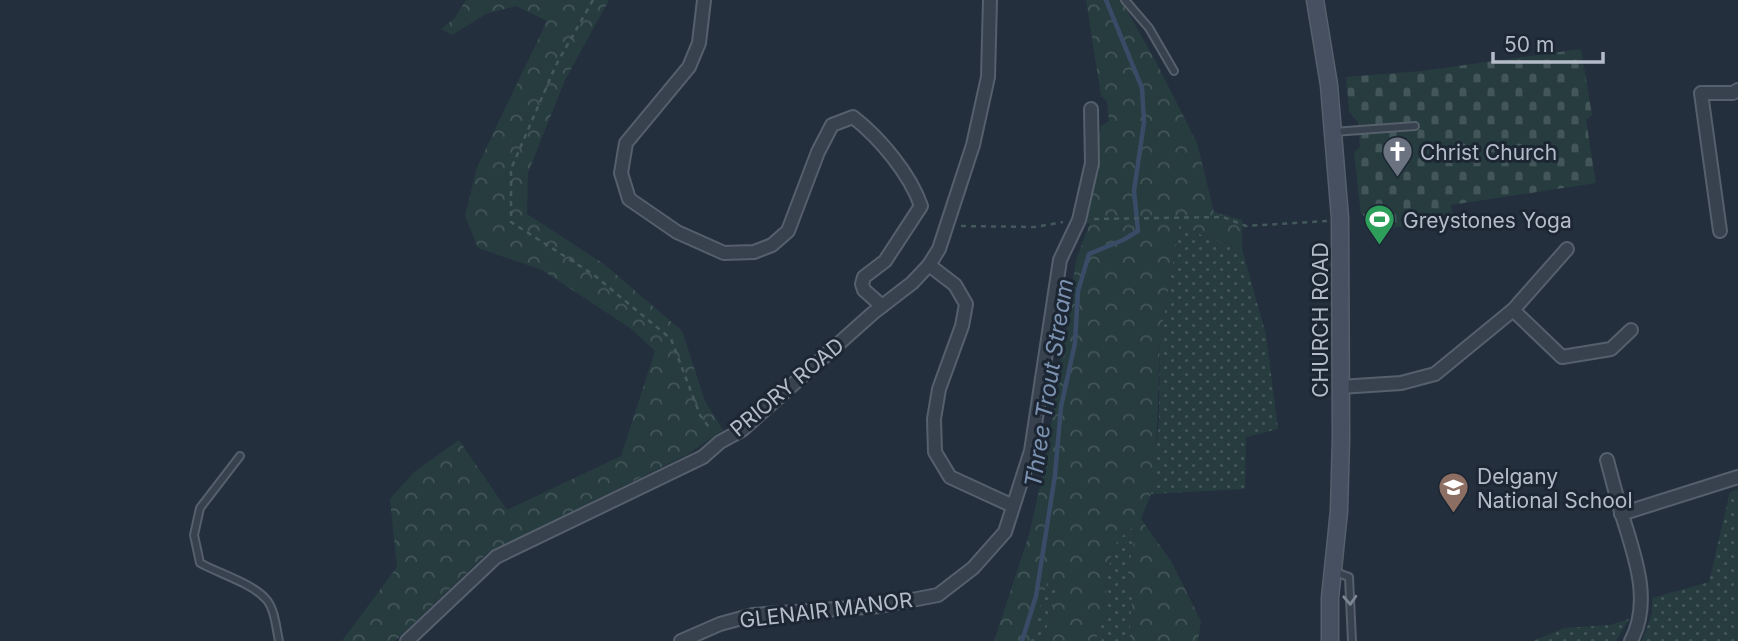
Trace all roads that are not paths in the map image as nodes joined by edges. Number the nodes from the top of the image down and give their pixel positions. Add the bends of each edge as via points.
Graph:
1 (704, 0) edge
2 (990, 0) edge
3 (1125, 0) edge
4 (1315, 0) edge
5 (1174, 71) dead end
6 (1738, 89) edge
7 (1091, 110) dead end
8 (1415, 126) dead end
9 (1333, 132) junction
10 (1720, 231) dead end
11 (1567, 249) dead end
12 (929, 265) junction
13 (882, 306) junction
14 (1513, 310) junction
15 (1631, 330) dead end
16 (1340, 387) junction
17 (240, 456) dead end
18 (1607, 460) dead end
19 (1738, 477) edge
20 (1013, 506) junction
21 (1621, 514) junction
22 (1333, 571) junction
23 (279, 641) edge
24 (407, 641) edge
25 (681, 641) edge
26 (1331, 641) edge
27 (1352, 641) edge
28 (1631, 641) edge

1 - 13 street via 699,43 688,67 626,143 621,173 629,199 677,232 724,253 754,252 772,245 788,231 832,124 853,117 914,186 921,206 885,261 864,277 864,290
2 - 12 street, PRIORY ROAD via 988,78 973,145 948,225
3 - 5 lane via 1149,28
4 - 9 main road, CHURCH ROAD
6 - 10 street via 1701,93
7 - 20 street, GLENAIR MANOR via 1092,163 1079,220 1060,260 1031,451
8 - 9 lane
9 - 16 main road, CHURCH ROAD via 1340,219
11 - 14 street
12 - 13 street, PRIORY ROAD
12 - 20 street via 955,285 966,304 939,389 934,452 950,477
13 - 24 street, PRIORY ROAD via 759,416 703,457 496,556
14 - 15 street via 1562,357 1611,349
14 - 16 street via 1435,374 1401,383
16 - 22 main road, CHURCH ROAD via 1339,511
17 - 23 lane via 200,508 194,535 198,554 200,563 266,598
18 - 21 street
19 - 21 street
20 - 25 street, GLENAIR MANOR via 1005,532 973,568 938,595 880,606 753,615
21 - 28 street via 1638,569 1641,603
22 - 26 main road, CHURCH ROAD
22 -> 27 lane via 1349,577

